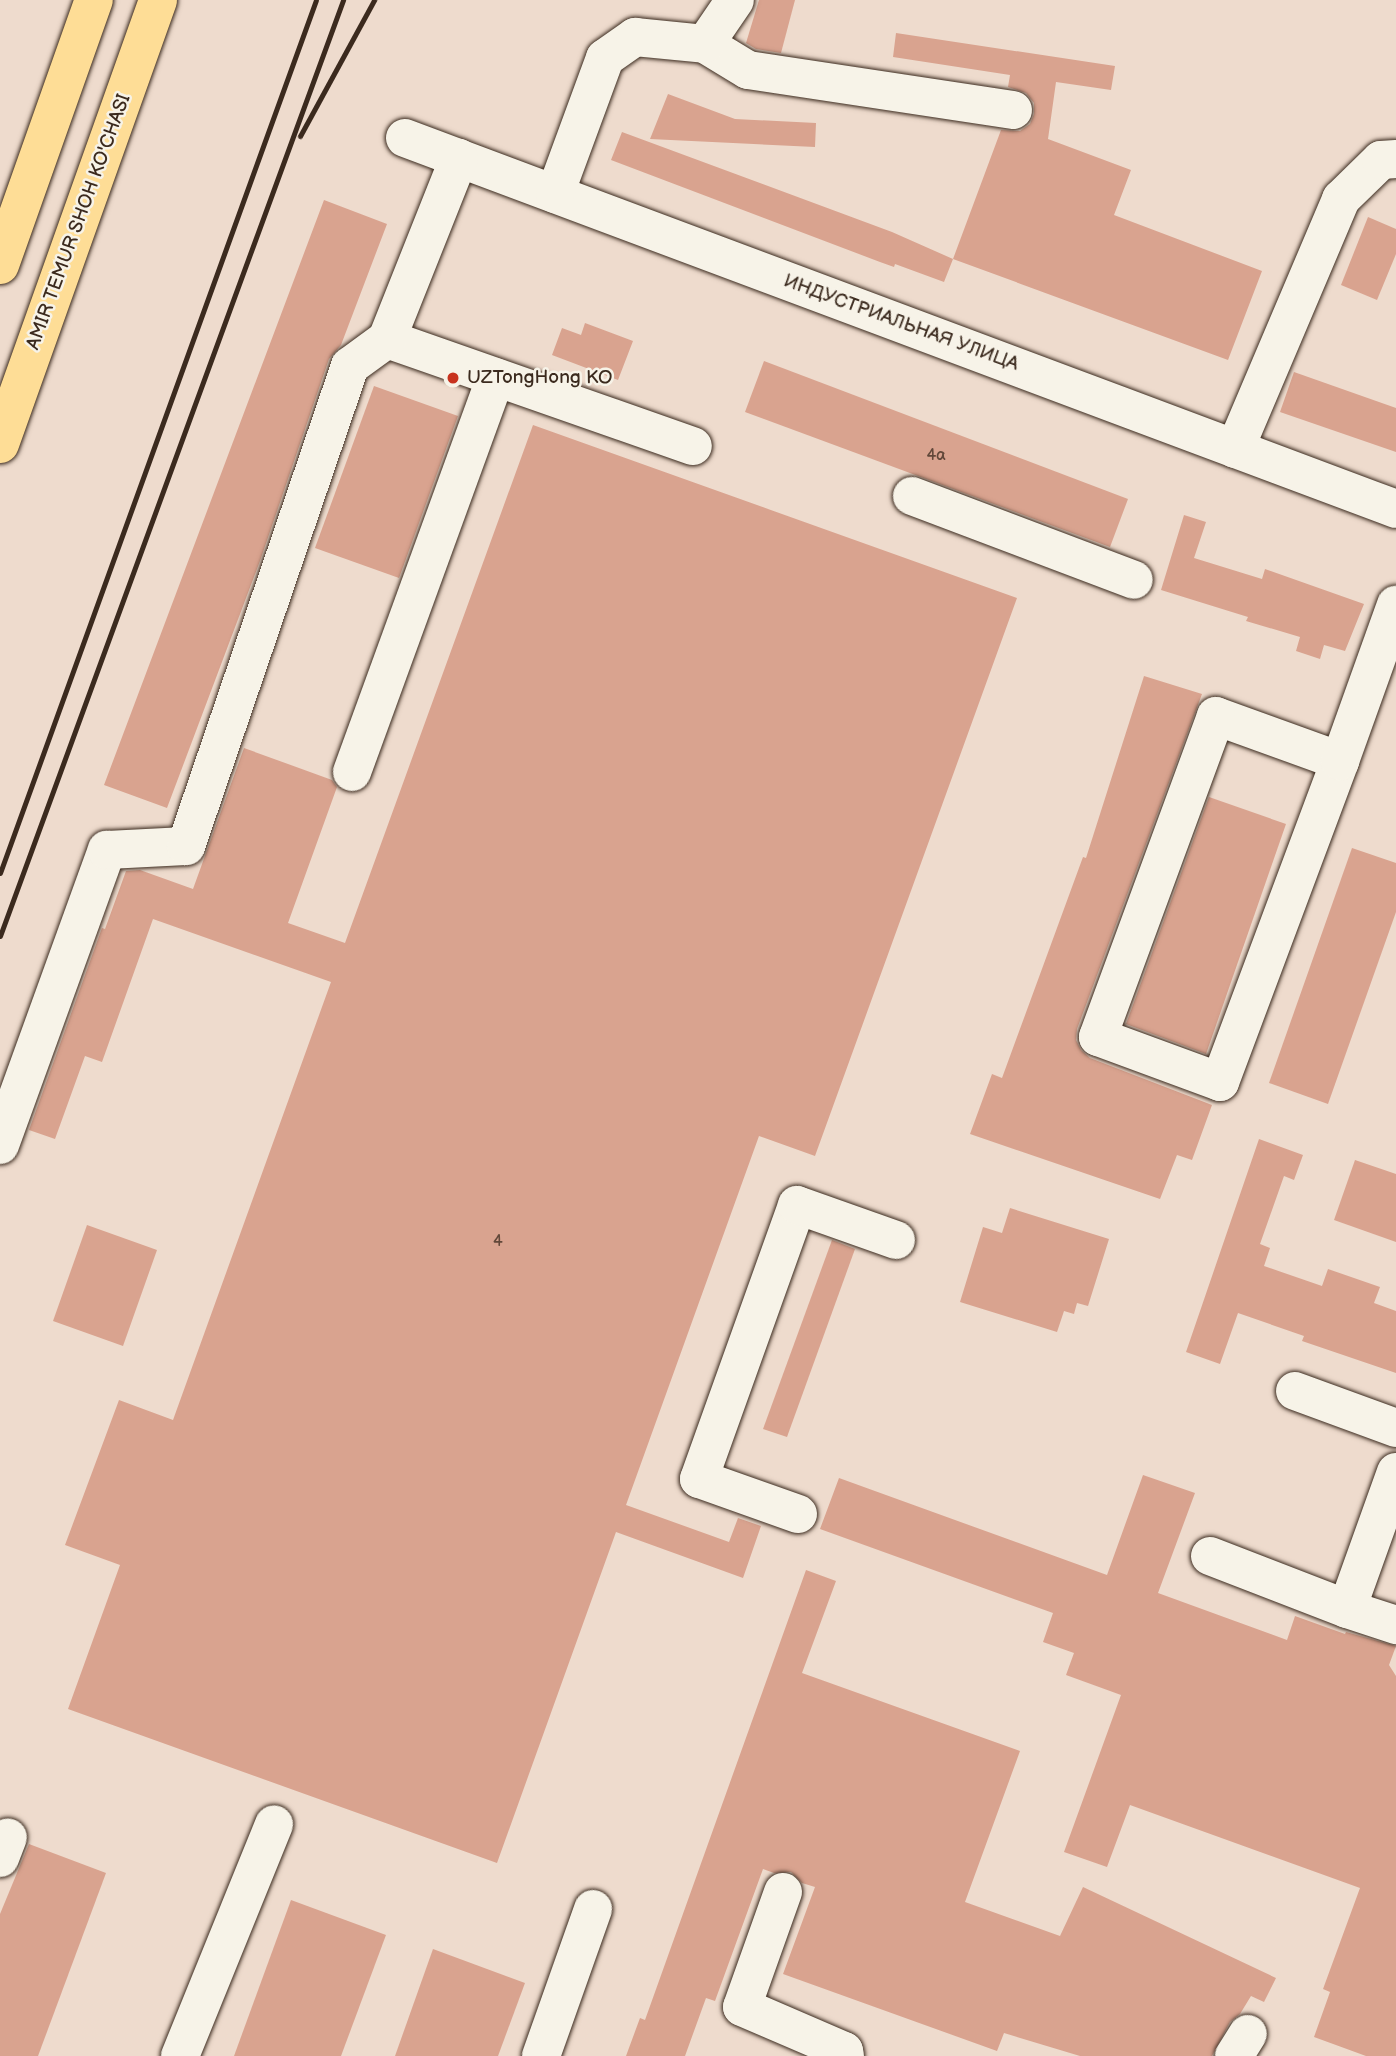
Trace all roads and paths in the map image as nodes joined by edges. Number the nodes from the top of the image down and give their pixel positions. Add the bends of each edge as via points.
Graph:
1 (94, 0) edge
2 (158, 0) edge
3 (735, 0) edge
4 (705, 44) junction
5 (1013, 110) dead end
6 (405, 138) dead end
7 (459, 158) junction
8 (1391, 165) edge
9 (555, 194) junction
10 (3, 249) edge
11 (387, 339) junction
12 (496, 377) junction
13 (0, 444) edge
14 (693, 446) dead end
15 (1235, 449) junction
16 (912, 496) dead end
17 (1396, 509) edge
18 (1134, 580) dead end
19 (1396, 605) edge
20 (1340, 761) junction
21 (352, 772) dead end
22 (0, 1144) edge
23 (896, 1240) dead end
24 (1295, 1391) dead end
25 (1396, 1428) edge
26 (1396, 1472) edge
27 (797, 1514) dead end
28 (1210, 1556) dead end
29 (1347, 1609) junction
30 (1396, 1625) edge
31 (274, 1824) dead end
32 (783, 1892) dead end
33 (593, 1909) dead end
34 (180, 2056) edge
35 (541, 2056) edge
36 (845, 2056) edge

1 - 10 main road
2 - 13 main road, AMIR TEMUR SHOH KO'CHASI
3 - 4 street
4 - 5 street via 748,70
4 - 9 street via 635,37 605,58
6 - 7 street, ИНДУСТРИАЛЬНАЯ УЛИЦА
7 - 9 street, ИНДУСТРИАЛЬНАЯ УЛИЦА
7 - 11 street
8 - 15 street via 1341,199
9 - 15 street, ИНДУСТРИАЛЬНАЯ УЛИЦА
11 - 12 street
11 - 22 street via 350,366 186,846 107,850
12 - 14 street
12 - 21 street
15 - 17 street, ИНДУСТРИАЛЬНАЯ УЛИЦА
16 - 18 street
19 - 20 street
20 - 20 street via 1220,1082 1098,1037 1216,716
23 - 27 street via 797,1205 787,1231 699,1479
24 - 25 street
26 - 29 street
28 - 29 street
29 - 30 street
31 - 34 street
32 - 36 street via 742,2007 844,2051
33 - 35 street

